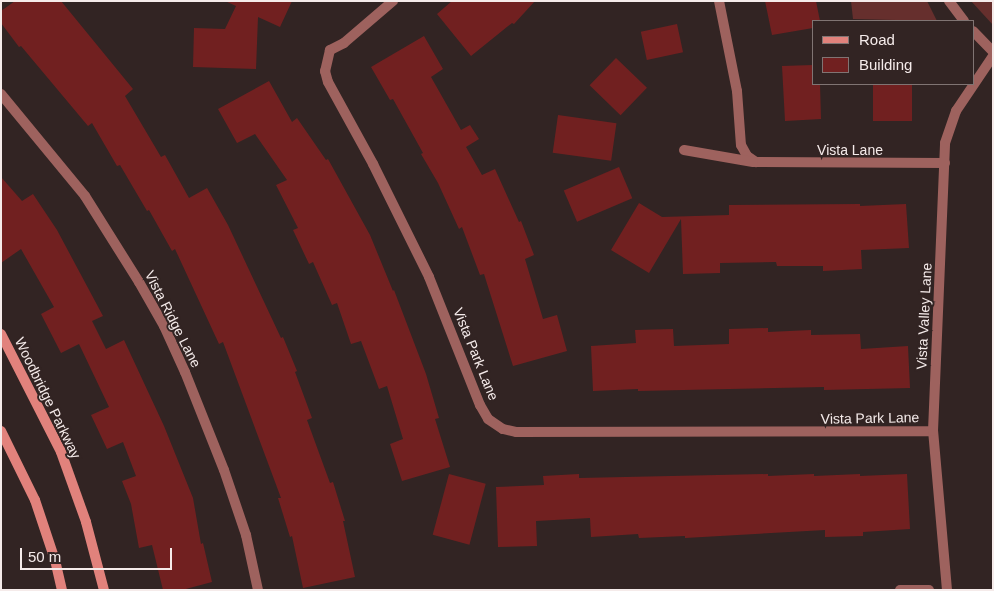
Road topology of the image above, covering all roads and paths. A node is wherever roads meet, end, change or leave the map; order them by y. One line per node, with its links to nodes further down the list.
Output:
1 (394, 1): 16 (street, Vista Park Lane)
2 (719, 1): 12 (street)
3 (949, 1): 4 (street)
4 (963, 20)
5 (974, 32): 6 (street)
6 (993, 52)
7 (993, 56): 8 (street, Vista Valley Lane)
8 (974, 84)
9 (973, 85): 13 (street, Vista Valley Lane)
10 (1, 94): 19 (street, Vista Ridge Lane)
11 (684, 150): 12 (street, Vista Lane)
12 (756, 162): 13 (street, Vista Lane)
13 (945, 163): 16 (street, Vista Valley Lane)
14 (1, 334): 18 (main road, Woodbridge Parkway)
15 (1, 431): 17 (main road)
16 (933, 431): 22 (street, Vista Valley Lane)
17 (62, 590)
18 (104, 590)
19 (258, 590)
20 (900, 590): 21 (street)
21 (929, 590)
22 (946, 590)

